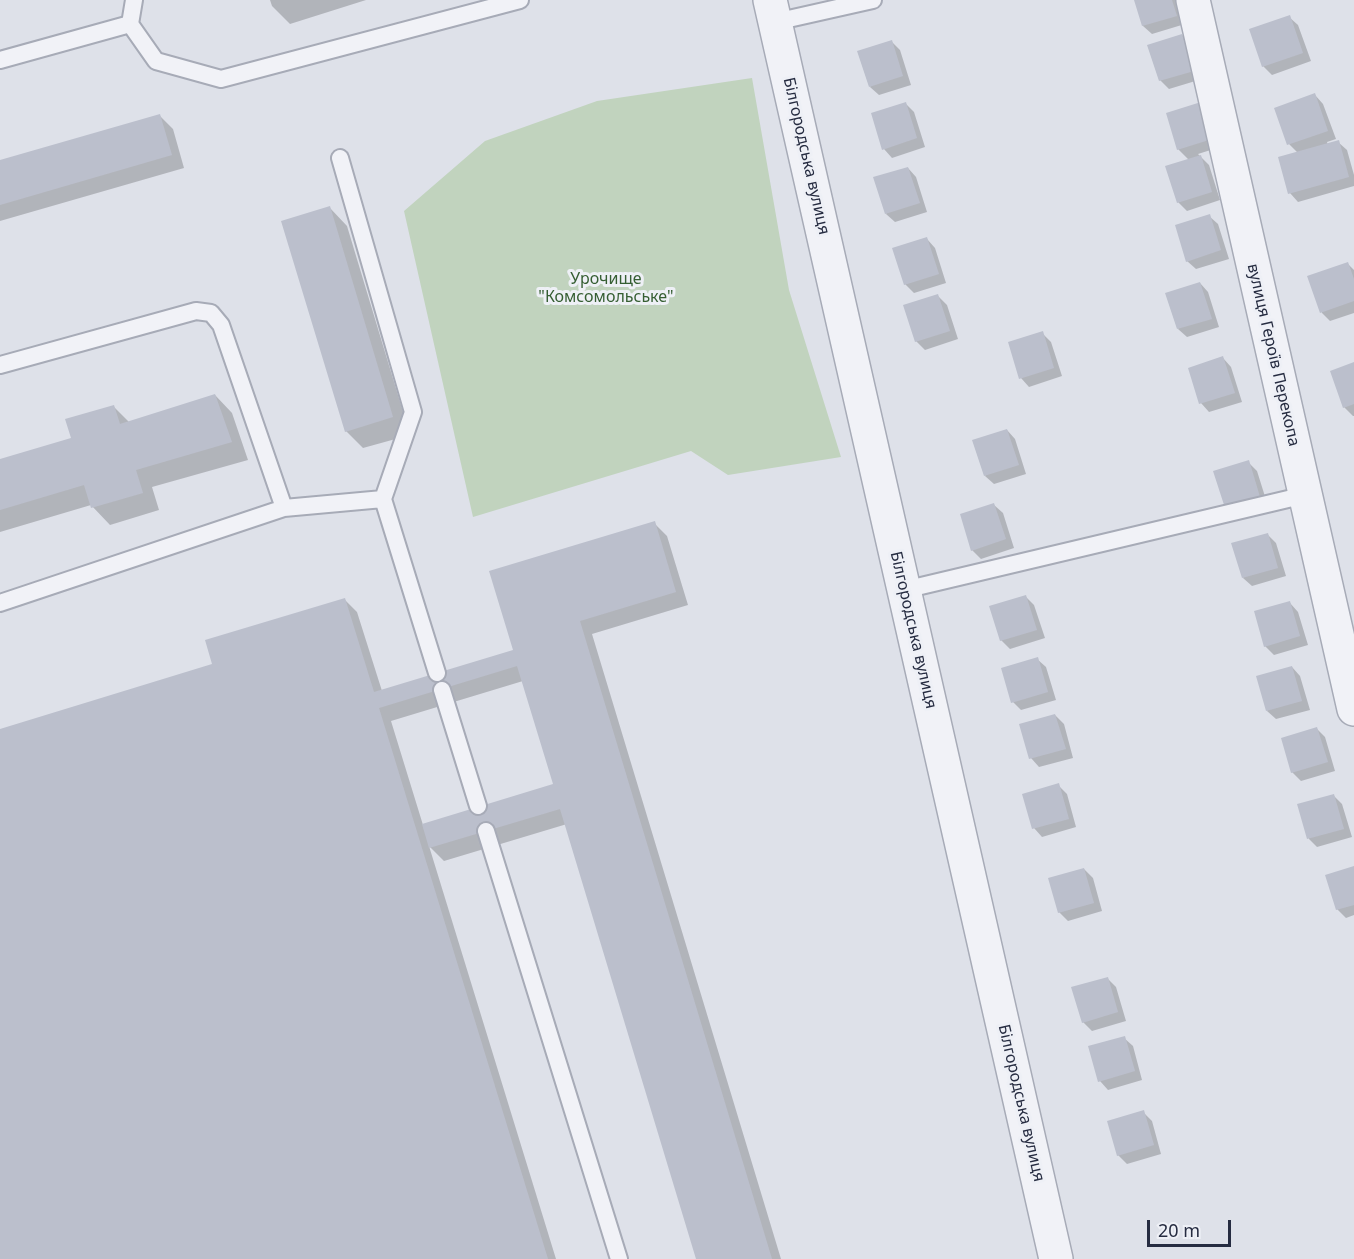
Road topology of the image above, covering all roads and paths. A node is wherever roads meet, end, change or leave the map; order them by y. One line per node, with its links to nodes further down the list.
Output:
1 (134, 0): 6 (lane)
2 (520, 0): 6 (lane)
3 (873, 0): 5 (lane)
4 (1193, 0): 10 (street, вулиця Героїв Перекопа)
5 (773, 11): 13 (street, Білгородська вулиця)
6 (130, 24): 7 (lane)
7 (0, 60)
8 (340, 158): 11 (lane)
9 (0, 365): 12 (lane)
10 (1305, 495): 13 (lane); 15 (street, вулиця Героїв Перекопа)
11 (383, 499): 12 (lane); 16 (lane)
12 (284, 508): 14 (lane)
13 (904, 590): 19 (street, Білгородська вулиця)
14 (0, 603)
15 (1354, 709)
16 (478, 806)
17 (486, 831): 18 (lane)
18 (619, 1259)
19 (1056, 1259)

